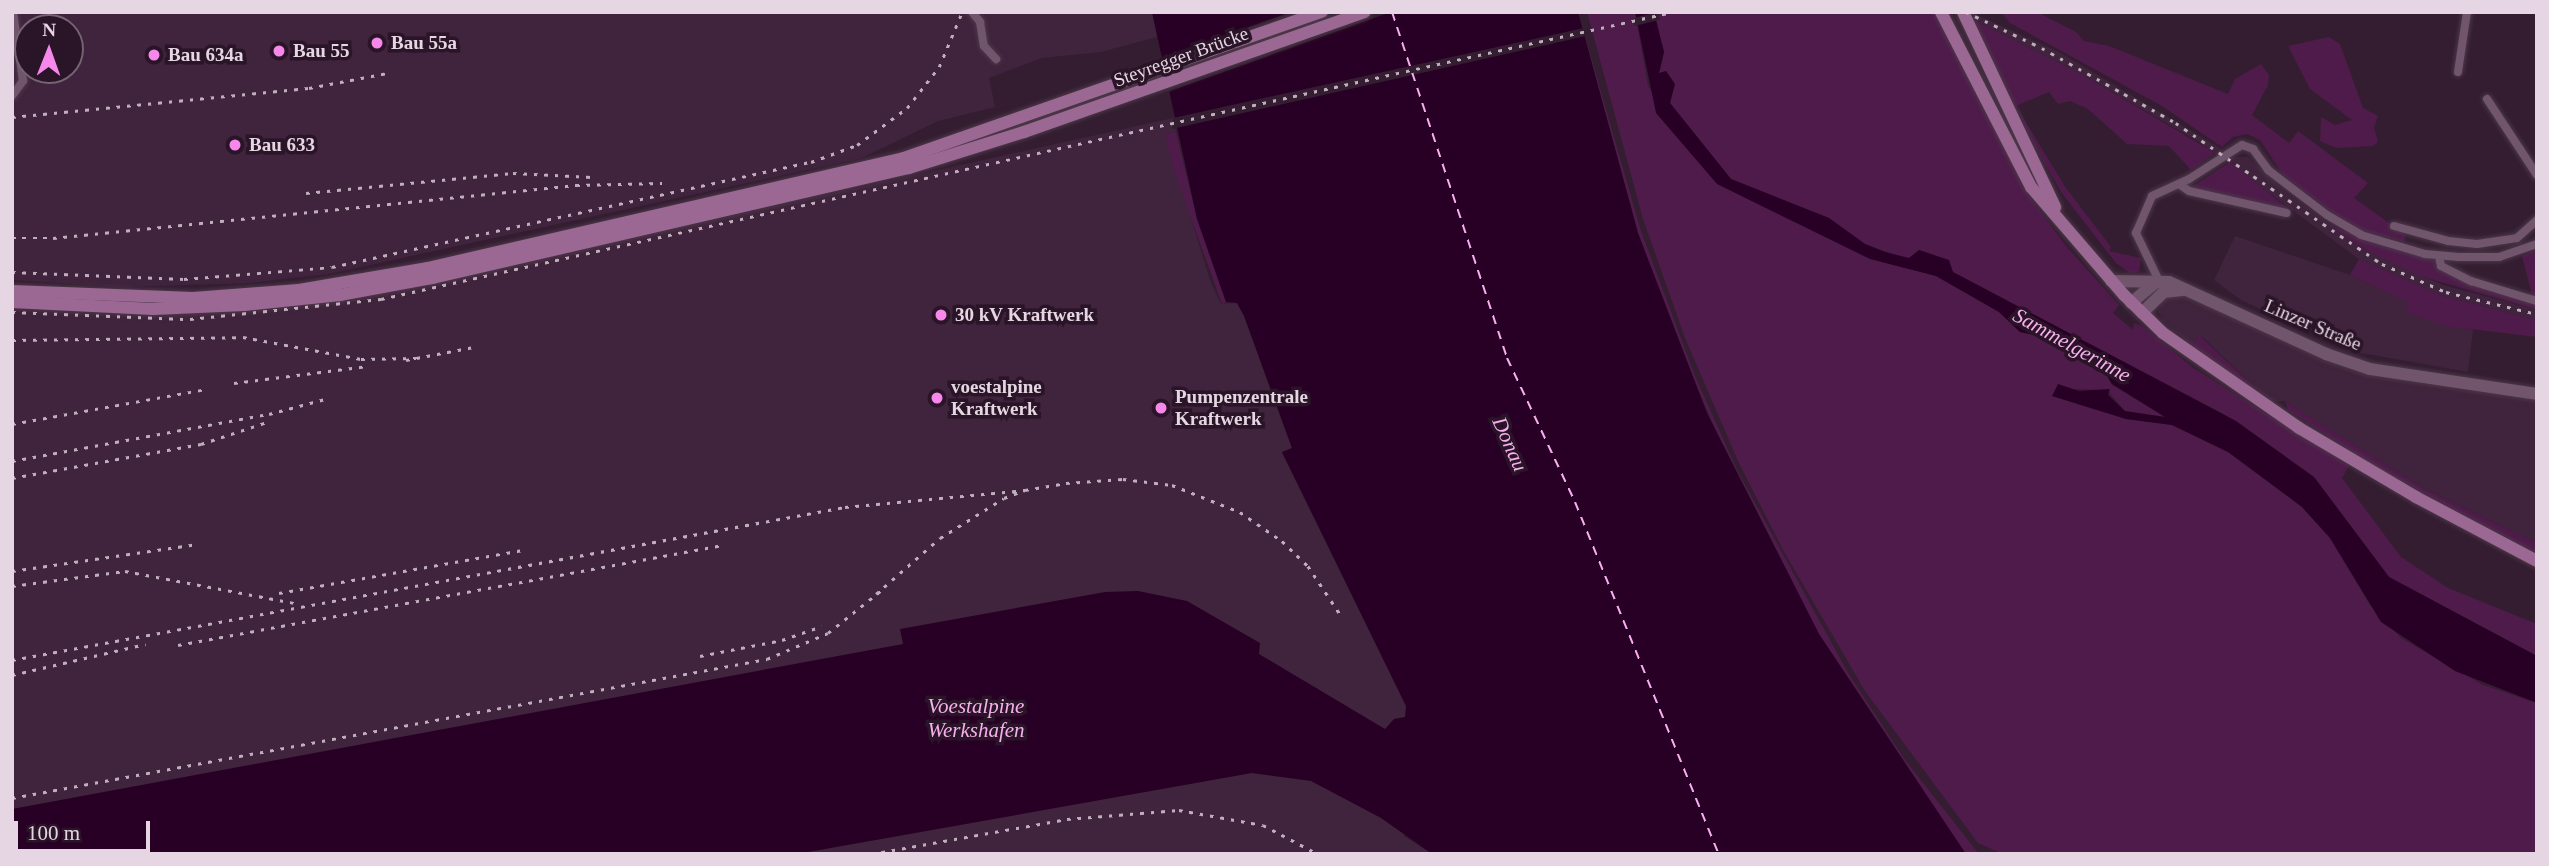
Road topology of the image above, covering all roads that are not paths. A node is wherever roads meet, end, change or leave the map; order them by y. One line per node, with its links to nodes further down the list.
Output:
1 (13, 12): 12 (street)
2 (971, 12): 10 (street)
3 (1322, 12): 24 (main road, Steyregger Brücke)
4 (1365, 12): 26 (main road, Steyregger Brücke)
5 (1941, 12): 9 (main road)
6 (1951, 12): 9 (main road)
7 (1963, 12): 17 (main road)
8 (2467, 12): 11 (street)
9 (1966, 55): 17 (main road)
10 (996, 60)
11 (2458, 72)
12 (12, 96)
13 (2487, 99): 14 (street)
14 (2537, 175)
15 (2179, 184): 16 (street); 21 (street); 23 (street)
16 (2287, 213)
17 (2058, 214): 22 (main road)
18 (2537, 220): 19 (street)
19 (2394, 226)
20 (2537, 244): 21 (street)
21 (2439, 256): 25 (street)
22 (2111, 281): 23 (street, Linzer Straße); 27 (main road)
23 (2161, 286): 27 (street); 28 (street); 29 (street, Linzer Straße)
24 (12, 291)
25 (2537, 301)
26 (12, 302)
27 (2131, 303): 28 (main road)
28 (2142, 313): 30 (main road)
29 (2537, 394)
30 (2537, 561)

